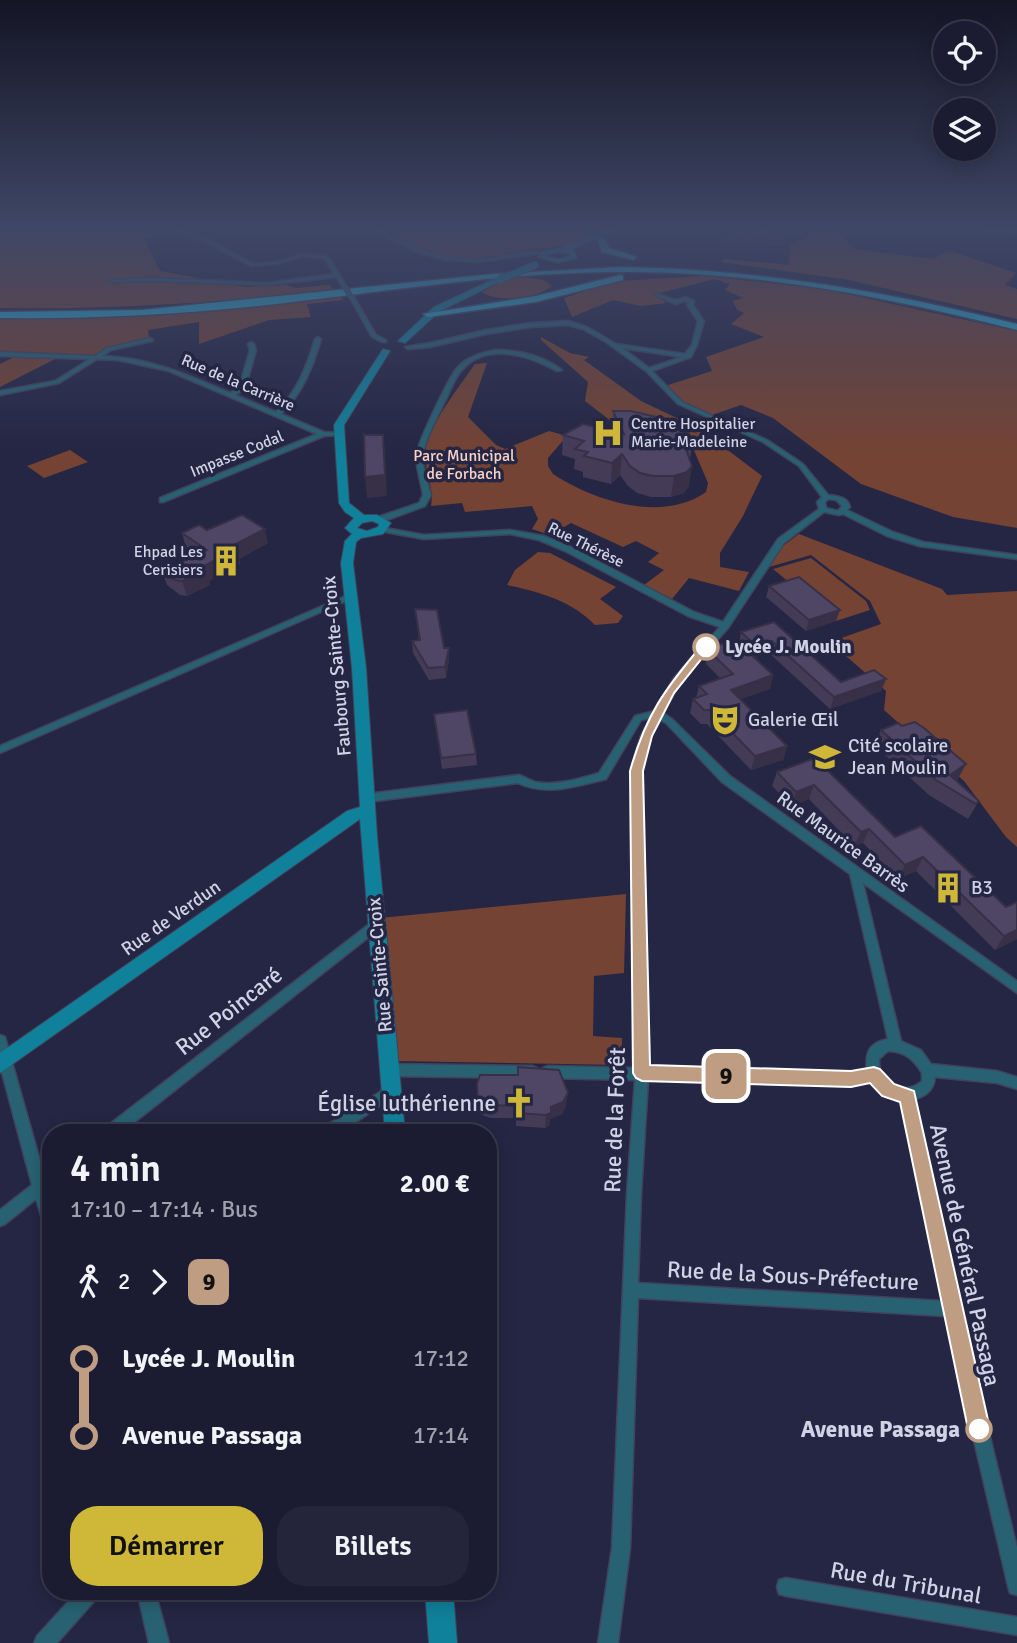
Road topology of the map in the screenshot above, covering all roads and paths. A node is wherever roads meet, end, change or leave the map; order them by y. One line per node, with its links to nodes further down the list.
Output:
1 (206, 304): 11 (highway)
2 (257, 304): 11 (highway)
3 (355, 304): 18 (street, bridge)
4 (447, 304): 12 (main road)
5 (462, 304): 10 (highway)
6 (496, 304): 10 (highway)
7 (691, 304): 21 (street)
8 (924, 304): 13 (highway)
9 (938, 304): 13 (highway)
10 (476, 306): 12 (highway)
11 (0, 313)
12 (428, 314): 17 (main road)
13 (1017, 324)
14 (318, 339): 27 (street)
15 (150, 340): 22 (street)
16 (251, 344): 26 (street)
17 (405, 344): 18 (main road); 19 (street)
18 (385, 346): 29 (main road)
19 (615, 346): 21 (street); 24 (street)
20 (0, 355): 22 (street, Rue de la Carrière)
21 (689, 356): 24 (street)
22 (93, 357): 25 (street); 26 (street, Rue de la Carrière)
23 (559, 370): 35 (street)
24 (648, 370): 30 (street)
25 (0, 393)
26 (230, 395): 27 (street, Rue de la Carrière)
27 (276, 415): 28 (street, Rue de la Carrière)
28 (323, 434): 29 (street, Rue de la Carrière); 31 (street, Impasse Codal)
29 (338, 434): 34 (main road)
30 (826, 497): 32 (street); 33 (street)
31 (163, 500)
32 (823, 510): 33 (street); 39 (street, Rue de la Forêt)
33 (844, 511): 37 (street)
34 (362, 518): 35 (main road); 36 (main road, Faubourg Sainte-Croix)
35 (382, 524): 36 (main road); 39 (street, Rue Thérèse)
36 (359, 534): 38 (main road, Faubourg Sainte-Croix)
37 (1017, 557)
38 (351, 597): 41 (street); 42 (main road, Faubourg Sainte-Croix)
39 (725, 626): 40 (street, Rue de la Forêt)
40 (657, 713): 42 (street); 43 (street, Rue Maurice Barrès); 51 (street, Rue de la Forêt)
41 (0, 750)
42 (367, 804): 44 (main road, Rue Sainte-Croix); 48 (main road, Rue de Verdun)
43 (855, 874): 45 (street, Rue Maurice Barrès); 47 (street)
44 (376, 925): 49 (main road, Rue Sainte-Croix); 56 (street, Rue Poincaré)
45 (1017, 988)
46 (0, 1041): 48 (street)
47 (896, 1045): 50 (street); 52 (street)
48 (3, 1062): 59 (street)
49 (389, 1070): 51 (street); 54 (main road, Rue Sainte-Croix)
50 (928, 1070): 53 (street); 55 (street)
51 (642, 1073): 52 (street); 62 (street, Rue de la Forêt)
52 (874, 1075): 55 (street)
53 (1017, 1083)
54 (391, 1091): 57 (street); 58 (main road, Rue Sainte-Croix)
55 (908, 1097): 63 (street, Avenue de Général Passaga)
56 (121, 1124)
57 (342, 1124)
58 (394, 1124)
59 (42, 1172)
60 (42, 1186): 61 (street)
61 (0, 1219)
62 (632, 1290): 63 (street, Rue de la Sous-Préfecture); 73 (street, Rue de la Forêt)
63 (951, 1309): 64 (street, Avenue de Général Passaga)
64 (1017, 1586)
65 (786, 1587): 69 (street, Rue du Tribunal)
66 (82, 1600): 70 (street)
67 (148, 1600): 71 (street)
68 (440, 1600): 72 (main road)
69 (1017, 1626)
70 (44, 1643)
71 (159, 1643)
72 (443, 1643)
73 (608, 1643)

